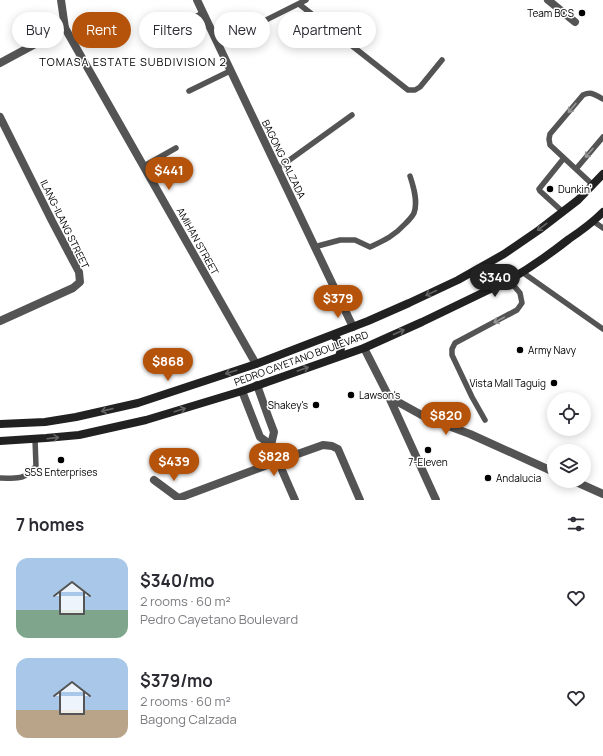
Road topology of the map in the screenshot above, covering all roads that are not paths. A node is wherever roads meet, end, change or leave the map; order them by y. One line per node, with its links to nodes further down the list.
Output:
1 (61, 0): 10 (street, AMIHAN STREET)
2 (197, 0): 6 (street, BAGONG CALZADA)
3 (306, 0): 5 (lane)
4 (548, 0): 9 (street)
5 (299, 4): 7 (lane); 13 (lane)
6 (203, 12)
7 (270, 18)
8 (206, 19): 11 (street, BAGONG CALZADA)
9 (575, 22)
10 (65, 28): 14 (street); 23 (street, AMIHAN STREET)
11 (214, 36)
12 (220, 48): 15 (street, BAGONG CALZADA)
13 (442, 60)
14 (0, 63)
15 (230, 71): 16 (lane); 24 (street, BAGONG CALZADA)
16 (189, 91)
17 (603, 99): 22 (lane, one-way to 22)
18 (352, 115): 24 (lane)
19 (0, 117): 36 (street, ILANG-ILANG STREET)
20 (603, 137): 25 (lane, one-way to 25)
21 (176, 148): 23 (lane)
22 (564, 158): 25 (lane); 29 (lane)
23 (144, 166): 42 (street, AMIHAN STREET)
24 (277, 169): 33 (street, BAGONG CALZADA)
25 (576, 169): 28 (lane)
26 (603, 174): 28 (main road, PEDRO CAYETANO BOULEVARD)
27 (410, 176): 33 (lane)
28 (593, 185): 29 (main road, PEDRO CAYETANO BOULEVARD)
29 (563, 212): 37 (main road, PEDRO CAYETANO BOULEVARD, one-way to 37)
30 (603, 212): 31 (main road, PEDRO CAYETANO BOULEVARD)
31 (593, 221): 32 (lane); 34 (main road, PEDRO CAYETANO BOULEVARD)
32 (603, 228)
33 (314, 247): 37 (street, BAGONG CALZADA)
34 (522, 272): 35 (main road, PEDRO CAYETANO BOULEVARD); 38 (lane)
35 (509, 280): 40 (main road, PEDRO CAYETANO BOULEVARD, one-way to 35); 46 (lane, one-way to 46)
36 (0, 321)
37 (353, 327): 39 (main road, PEDRO CAYETANO BOULEVARD)
38 (603, 329)
39 (333, 335): 41 (main road); 42 (main road, PEDRO CAYETANO BOULEVARD)
40 (364, 348): 41 (main road, PEDRO CAYETANO BOULEVARD); 45 (street)
41 (339, 356): 43 (main road, PEDRO CAYETANO BOULEVARD, one-way to 41)
42 (256, 364): 47 (main road, PEDRO CAYETANO BOULEVARD, one-way to 47)
43 (257, 385): 44 (main road, PEDRO CAYETANO BOULEVARD); 50 (street)
44 (242, 391): 48 (main road, PEDRO CAYETANO BOULEVARD, one-way to 44); 50 (street)
45 (389, 397): 52 (street); 60 (street)
46 (485, 420)
47 (0, 424)
48 (35, 439): 49 (main road, PEDRO CAYETANO BOULEVARD); 53 (lane)
49 (0, 441)
50 (271, 445): 51 (street)
51 (278, 461): 57 (street); 58 (street); 59 (street)
52 (547, 469)
53 (0, 478)
54 (154, 480): 57 (street)
55 (590, 488): 56 (street)
56 (603, 494)
57 (180, 499)
58 (295, 500)
59 (360, 500)
60 (436, 500)

